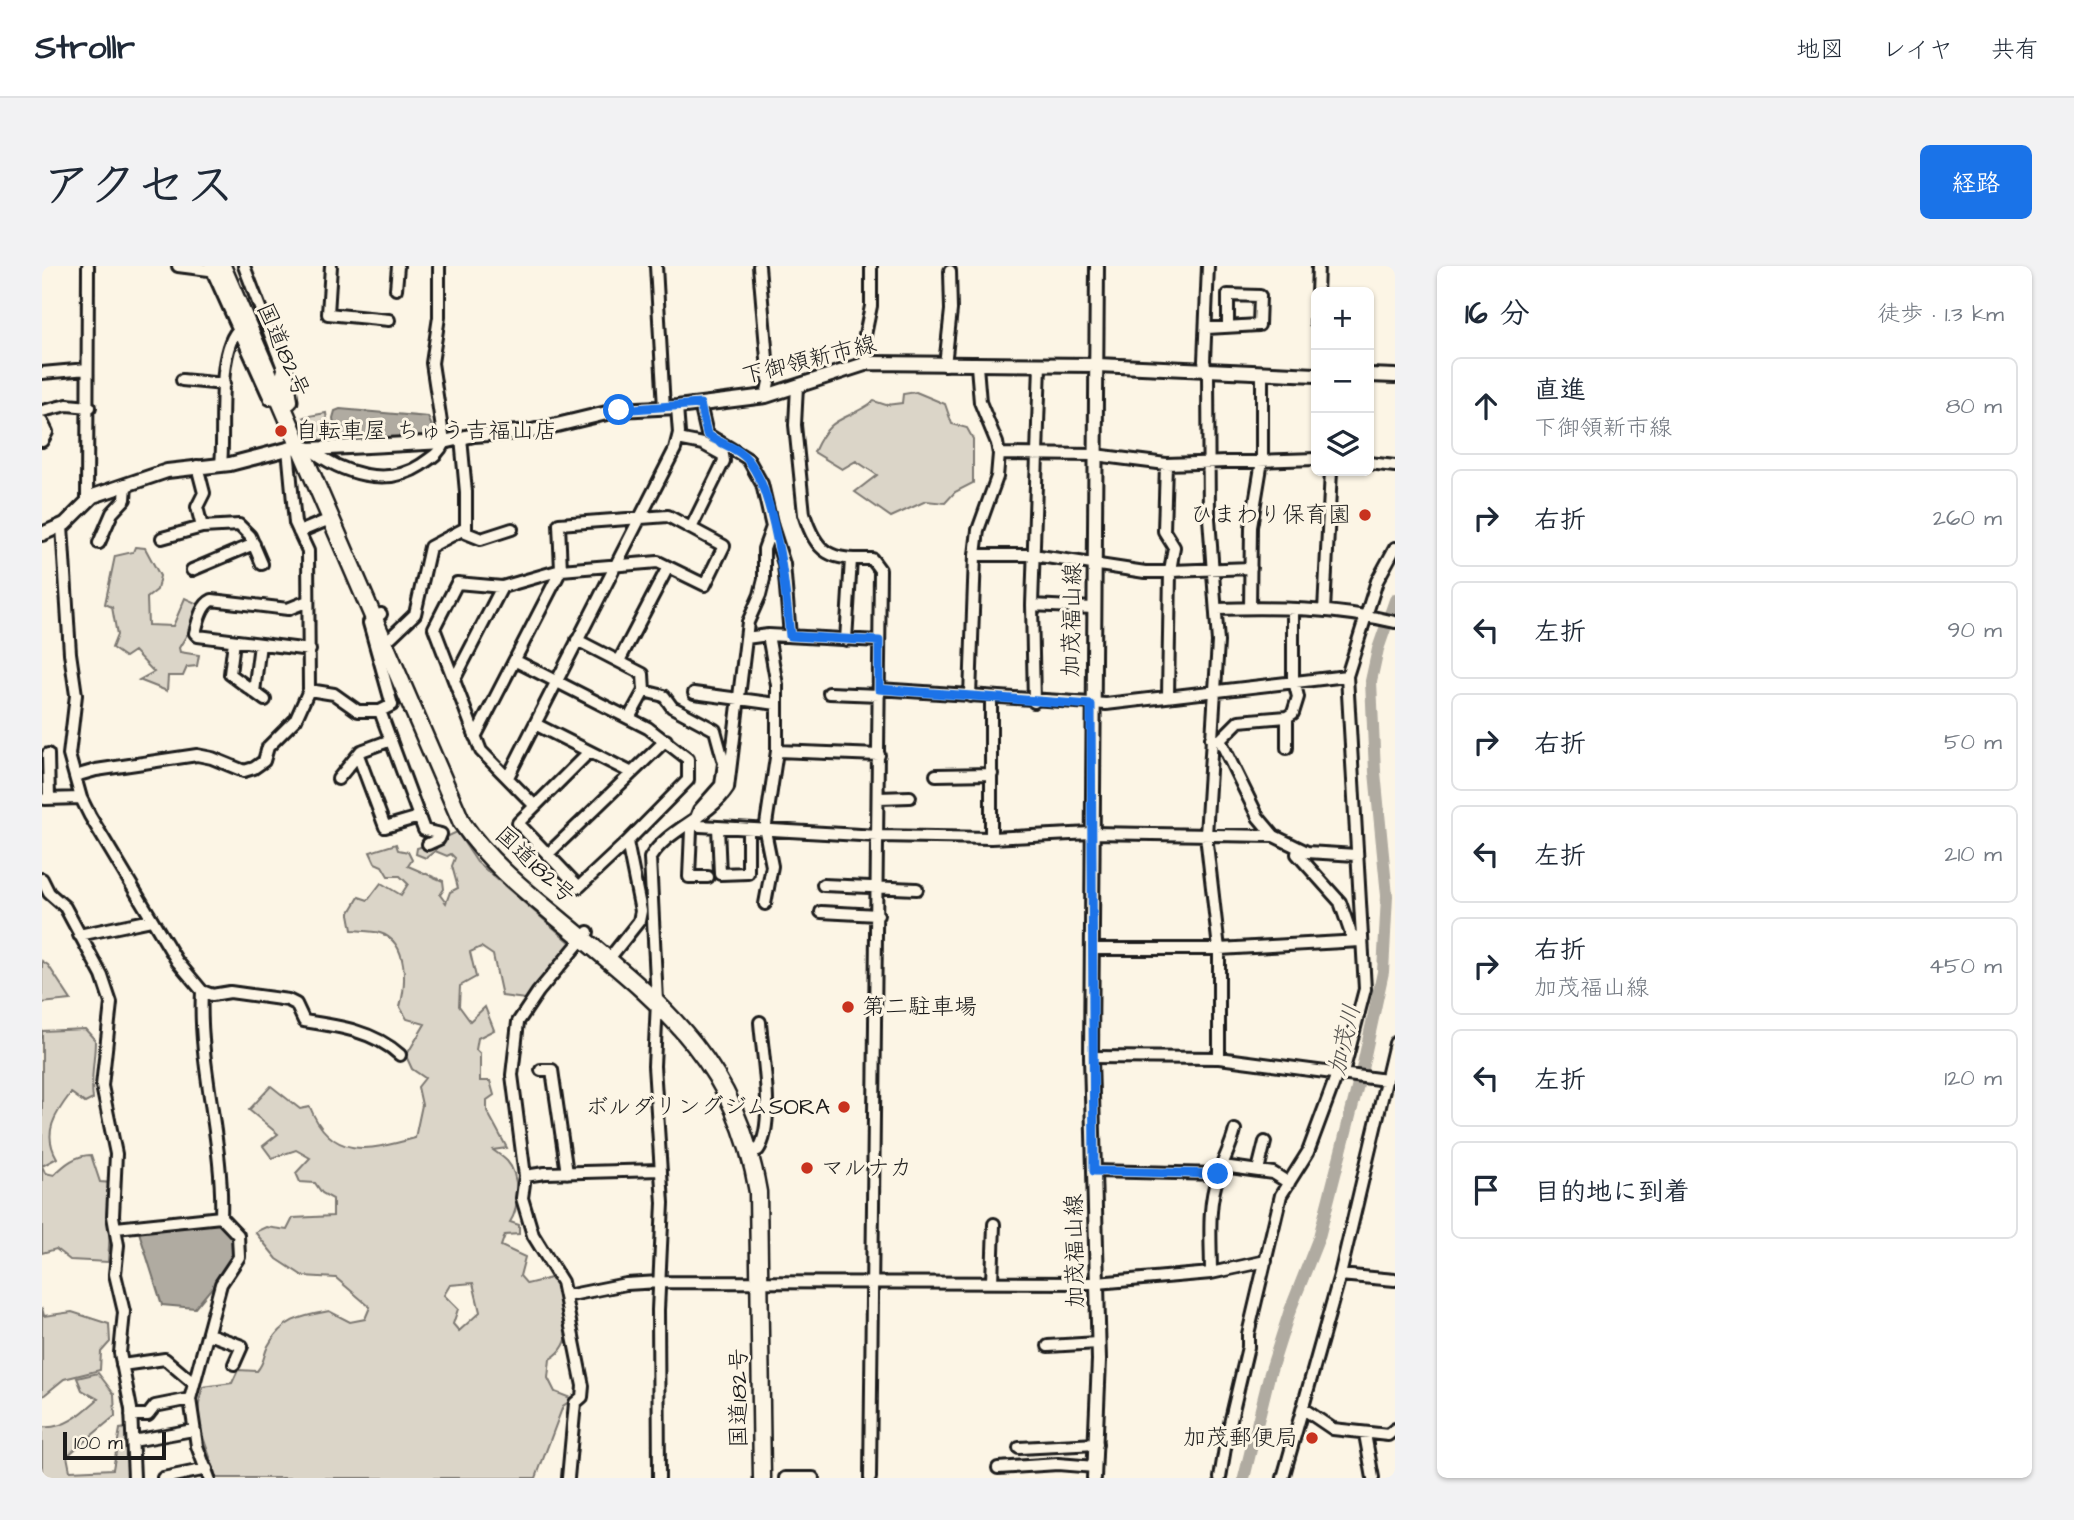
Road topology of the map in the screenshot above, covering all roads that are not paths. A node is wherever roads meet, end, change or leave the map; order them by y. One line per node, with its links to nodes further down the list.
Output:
1 (88, 266): 26 (street)
2 (178, 266): 12 (street)
3 (244, 266): 29 (street)
4 (331, 266): 17 (street)
5 (398, 266): 16 (street)
6 (439, 266): 47 (street)
7 (656, 266): 41 (street)
8 (759, 266): 37 (street)
9 (871, 266): 21 (street)
10 (1208, 266): 20 (street)
11 (1318, 266): 15 (street)
12 (219, 268): 19 (street); 38 (highway, 国道182号)
13 (950, 271): 23 (street)
14 (1097, 271): 24 (main road, 加茂福山線)
15 (1317, 287)
16 (396, 289)
17 (389, 320)
18 (1228, 327): 20 (street)
19 (240, 328): 35 (street); 38 (street)
20 (1207, 328): 27 (street)
21 (868, 363): 23 (main road, 下御領新市線); 36 (main road, 下御領新市線)
22 (1040, 364): 24 (main road, 下御領新市線); 25 (main road, 下御領新市線); 50 (street)
23 (945, 365): 25 (main road, 下御領新市線)
24 (1097, 365): 27 (main road, 下御領新市線); 51 (main road, 加茂福山線)
25 (977, 366): 49 (street)
26 (87, 369): 28 (street); 40 (street)
27 (1206, 369): 30 (main road, 下御領新市線); 54 (street)
28 (42, 373)
29 (285, 373): 38 (highway)
30 (1262, 373): 31 (main road, 下御領新市線); 53 (street)
31 (1311, 375)
32 (1374, 376): 33 (main road)
33 (1395, 376)
34 (182, 380): 35 (street)
35 (224, 384): 55 (street)
36 (797, 386): 37 (main road, 下御領新市線); 79 (street)
37 (766, 396): 39 (main road, 下御領新市線)
38 (281, 403): 48 (highway, 国道182号)
39 (700, 404): 41 (main road, 下御領新市線); 67 (street)
40 (90, 407): 42 (street); 62 (street)
41 (670, 407): 44 (main road, 下御領新市線); 45 (street)
42 (42, 411)
43 (42, 422): 46 (street)
44 (461, 438): 47 (main road, 下御領新市線); 70 (street)
45 (678, 439): 63 (street); 68 (street)
46 (42, 441)
47 (444, 442): 48 (main road, 下御領新市線); 48 (street)
48 (299, 448): 55 (main road, 下御領新市線); 64 (highway, 国道182号); 71 (street); 98 (highway, 国道182号)
49 (999, 454): 50 (street); 77 (street)
50 (1037, 454): 51 (street); 78 (street)
51 (1095, 455): 56 (street); 82 (main road, 加茂福山線)
52 (1311, 460): 53 (street)
53 (1262, 461): 54 (street); 85 (street)
54 (1211, 462): 56 (street); 84 (street)
55 (221, 464): 59 (main road, 下御領新市線)
56 (1166, 464): 88 (street)
57 (1374, 464): 58 (street)
58 (1395, 466)
59 (197, 467): 61 (main road, 下御領新市線); 66 (street)
60 (1331, 476): 96 (street)
61 (126, 486): 62 (main road, 下御領新市線); 74 (street)
62 (88, 502): 65 (main road, 下御領新市線)
63 (640, 517): 68 (street); 81 (street); 87 (street)
64 (330, 519): 71 (street); 98 (highway, 国道182号)
65 (62, 526): 72 (main road, 下御領新市線); 148 (street)
66 (202, 527): 73 (street); 75 (street)
67 (772, 527): 101 (street); 103 (street)
68 (691, 528): 83 (street)
69 (512, 529): 70 (street)
70 (464, 530): 102 (street)
71 (299, 532): 90 (street)
72 (42, 534)
73 (162, 538)
74 (99, 542)
75 (254, 544): 80 (street); 86 (street)
76 (1395, 548): 97 (street)
77 (975, 555): 78 (street); 123 (street)
78 (1033, 555): 82 (street); 91 (street)
79 (851, 559): 106 (street); 107 (street)
80 (262, 564)
81 (616, 565): 83 (street); 87 (street); 105 (street)
82 (1094, 565): 88 (street); 92 (main road, 加茂福山線)
83 (668, 568): 111 (street)
84 (1212, 568): 85 (street); 88 (street); 94 (street)
85 (1251, 568): 93 (street)
86 (192, 570)
87 (561, 570): 89 (street); 110 (street)
88 (1170, 570): 125 (street)
89 (502, 587): 113 (street); 113 (street)
90 (308, 601): 104 (street); 109 (street)
91 (1032, 605): 92 (street); 128 (street)
92 (1093, 608): 130 (main road, 加茂福山線)
93 (1250, 608): 94 (street); 95 (street)
94 (1217, 609): 120 (street)
95 (1293, 611): 96 (street); 115 (street)
96 (1324, 611): 97 (street)
97 (1366, 615): 99 (street); 112 (street)
98 (377, 616): 102 (highway, 国道182号); 131 (street); 181 (highway, 国道182号)
99 (1395, 622)
100 (768, 635): 101 (street); 103 (street); 129 (street)
101 (790, 636): 106 (street)
102 (391, 637): 181 (highway, 国道182号)
103 (746, 638): 124 (street)
104 (234, 640): 108 (street); 118 (street)
105 (577, 640): 111 (street); 114 (street)
106 (846, 640): 107 (street)
107 (879, 641): 119 (street)
108 (260, 644): 109 (street); 118 (street)
109 (310, 650): 116 (street)
110 (516, 661): 114 (street); 135 (street)
111 (619, 662): 117 (street)
112 (1347, 676): 115 (street); 170 (street)
113 (454, 680): 135 (street)
114 (556, 681): 132 (street); 134 (street)
115 (1295, 682): 120 (street); 133 (street)
116 (309, 690): 131 (street); 148 (street)
117 (643, 691): 132 (street); 157 (street)
118 (254, 692): 127 (street)
119 (879, 692): 122 (street); 123 (street); 144 (street)
120 (1216, 692): 125 (street); 136 (street)
121 (694, 693): 124 (street)
122 (829, 693)
123 (970, 696): 126 (street)
124 (738, 697): 129 (street); 157 (street)
125 (1168, 697): 130 (street)
126 (992, 698): 128 (street); 146 (street)
127 (265, 700)
128 (1034, 702): 130 (street)
129 (777, 705): 140 (street)
130 (1091, 705): 161 (main road, 加茂福山線)
131 (380, 711): 137 (street)
132 (629, 718): 138 (street)
133 (1287, 718): 136 (street); 139 (street)
134 (535, 724): 141 (street); 149 (street)
135 (475, 737): 149 (street)
136 (1216, 739): 162 (street); 164 (street)
137 (391, 740): 143 (street); 156 (street)
138 (666, 740): 145 (street); 166 (street)
139 (1287, 748)
140 (777, 751): 144 (street); 160 (street)
141 (589, 752): 145 (street); 155 (street)
142 (48, 754): 154 (street)
143 (358, 755): 150 (street); 156 (street)
144 (879, 755): 153 (street)
145 (632, 773): 169 (street)
146 (992, 774): 147 (street); 165 (street)
147 (936, 775)
148 (75, 776): 152 (street)
149 (508, 776): 155 (street)
150 (338, 779)
151 (910, 797): 153 (street)
152 (80, 798): 154 (street); 179 (street)
153 (879, 798): 163 (street)
154 (45, 799)
155 (535, 806): 169 (street)
156 (419, 817): 167 (street)
157 (695, 822): 158 (street); 171 (street); 187 (street)
158 (718, 827): 159 (street); 159 (street)
159 (748, 830): 160 (street)
160 (765, 831): 163 (street); 176 (street)
161 (1091, 833): 162 (street); 165 (street); 184 (main road, 加茂福山線)
162 (1206, 835): 164 (street); 183 (street)
163 (878, 836): 165 (street); 174 (street)
164 (1274, 836): 168 (street)
165 (991, 838)
166 (627, 842): 169 (street); 185 (street)
167 (428, 844)
168 (1298, 849): 170 (street); 182 (street)
169 (548, 855)
170 (1356, 855): 182 (street)
171 (708, 877)
172 (42, 879): 180 (street)
173 (823, 885): 174 (street)
174 (878, 887): 175 (street); 178 (street)
175 (917, 889)
176 (765, 904)
177 (821, 912): 178 (street)
178 (878, 915): 216 (street)
179 (151, 920): 180 (street); 186 (street)
180 (79, 935): 209 (street)
181 (585, 935): 185 (highway, 国道182号); 205 (street)
182 (1360, 941): 183 (street); 195 (street)
183 (1219, 948): 184 (street); 192 (street)
184 (1091, 949): 191 (main road, 加茂福山線)
185 (610, 956): 187 (highway, 国道182号)
186 (202, 992): 190 (street); 207 (street)
187 (656, 995): 199 (highway, 国道182号); 200 (street); 213 (highway, 国道182号)
188 (760, 1022): 199 (street)
189 (1395, 1042): 193 (street)
190 (400, 1055)
191 (1091, 1057): 192 (street); 203 (main road, 加茂福山線)
192 (1219, 1058): 195 (street)
193 (1392, 1069): 196 (street)
194 (541, 1070): 204 (street)
195 (1340, 1074): 196 (street); 206 (street)
196 (1385, 1080): 212 (street)
197 (1235, 1130): 201 (street)
198 (1265, 1142): 202 (street)
199 (758, 1150): 213 (highway, 国道182号)
200 (661, 1170): 204 (street); 215 (street)
201 (1221, 1170): 202 (street); 203 (street); 211 (street)
202 (1258, 1170): 206 (street)
203 (1094, 1171): 218 (main road, 加茂福山線)
204 (567, 1173): 205 (street)
205 (525, 1176): 219 (street)
206 (1289, 1183): 210 (street)
207 (221, 1217): 209 (street); 220 (street)
208 (994, 1224): 217 (street)
209 (116, 1228): 224 (street)
210 (1266, 1261): 211 (street); 247 (street)
211 (1211, 1273): 218 (street)
212 (1340, 1275): 214 (street); 227 (street)
213 (764, 1280): 215 (street); 216 (street); 242 (highway, 国道182号); 243 (highway, 国道182号)
214 (1395, 1280)
215 (659, 1282): 219 (street); 241 (street)
216 (874, 1282): 217 (street); 246 (street)
217 (992, 1282): 218 (street)
218 (1097, 1283): 221 (main road, 加茂福山線)
219 (566, 1296): 240 (street)
220 (209, 1334): 223 (street); 225 (street)
221 (1098, 1343): 222 (street); 233 (main road, 加茂福山線)
222 (1048, 1346)
223 (234, 1364)
224 (122, 1365): 225 (street); 228 (street)
225 (192, 1382): 226 (street)
226 (190, 1399): 228 (street); 230 (street)
227 (1304, 1410): 231 (street); 248 (street)
228 (131, 1415): 232 (street)
229 (1395, 1429): 231 (street)
230 (193, 1430): 232 (street); 237 (street)
231 (1365, 1434): 249 (street)
232 (133, 1441): 238 (street)
233 (1097, 1444): 234 (street); 236 (main road, 加茂福山線)
234 (1019, 1448)
235 (998, 1468): 236 (street)
236 (1094, 1472)
237 (208, 1474): 239 (street)
238 (134, 1478)
239 (163, 1478)
240 (568, 1478)
241 (659, 1478)
242 (762, 1478)
243 (771, 1478)
244 (785, 1478): 245 (street)
245 (813, 1478)
246 (870, 1478)
247 (1220, 1478)
248 (1283, 1478)
249 (1373, 1478)

